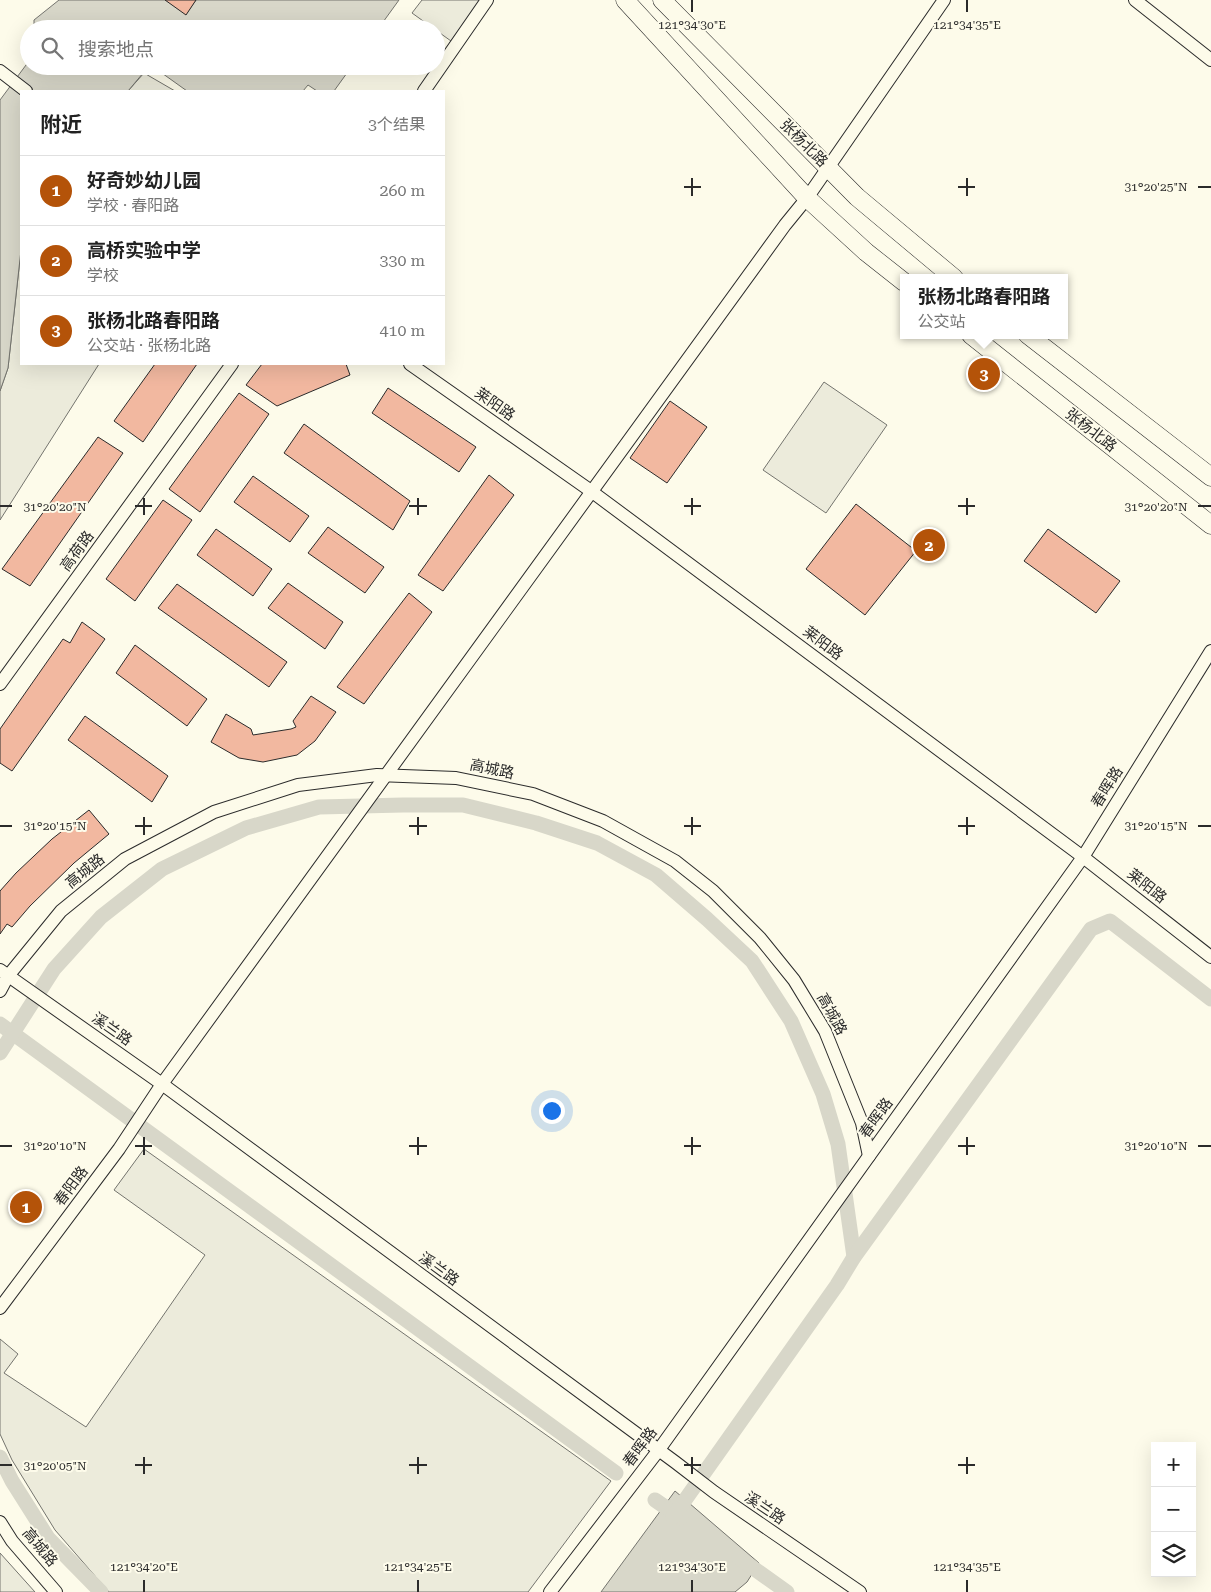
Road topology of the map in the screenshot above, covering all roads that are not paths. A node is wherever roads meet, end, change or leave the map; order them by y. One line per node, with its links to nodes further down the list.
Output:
1 (487, 0): 7 (street)
2 (625, 0): 13 (main road)
3 (662, 0): 12 (main road, 张杨北路)
4 (944, 0): 12 (street, 春阳路)
5 (1135, 0): 6 (street)
6 (1211, 60)
7 (445, 61)
8 (0, 71): 10 (street)
9 (435, 75): 11 (street)
10 (25, 90)
11 (425, 90)
12 (828, 167): 13 (street, 春阳路); 14 (main road, 张杨北路)
13 (807, 198): 15 (main road); 21 (street, 春阳路)
14 (949, 274)
15 (900, 279)
16 (976, 339): 22 (main road, 张杨北路)
17 (1033, 339): 20 (main road)
18 (231, 365): 24 (street, 高荷路)
19 (411, 365): 21 (street, 莱阳路)
20 (1211, 477)
21 (591, 491): 25 (street, 春阳路); 26 (street, 莱阳路)
22 (1211, 526)
23 (1211, 652): 26 (street, 春晖路)
24 (0, 684)
25 (384, 776): 28 (street, 高城路); 30 (street, 春阳路); 31 (street, 高城路)
26 (1083, 857): 27 (street, 莱阳路); 31 (street, 春晖路)
27 (1211, 957)
28 (4, 973): 29 (street, 高城路); 30 (street, 溪兰路)
29 (0, 991)
30 (162, 1084): 32 (street, 春阳路); 33 (street, 溪兰路)
31 (869, 1156): 33 (street, 春晖路)
32 (0, 1308)
33 (658, 1451): 36 (street, 春晖路); 37 (street, 溪兰路)
34 (0, 1522): 35 (street, 高城路)
35 (56, 1592)
36 (550, 1592)
37 (860, 1592)

